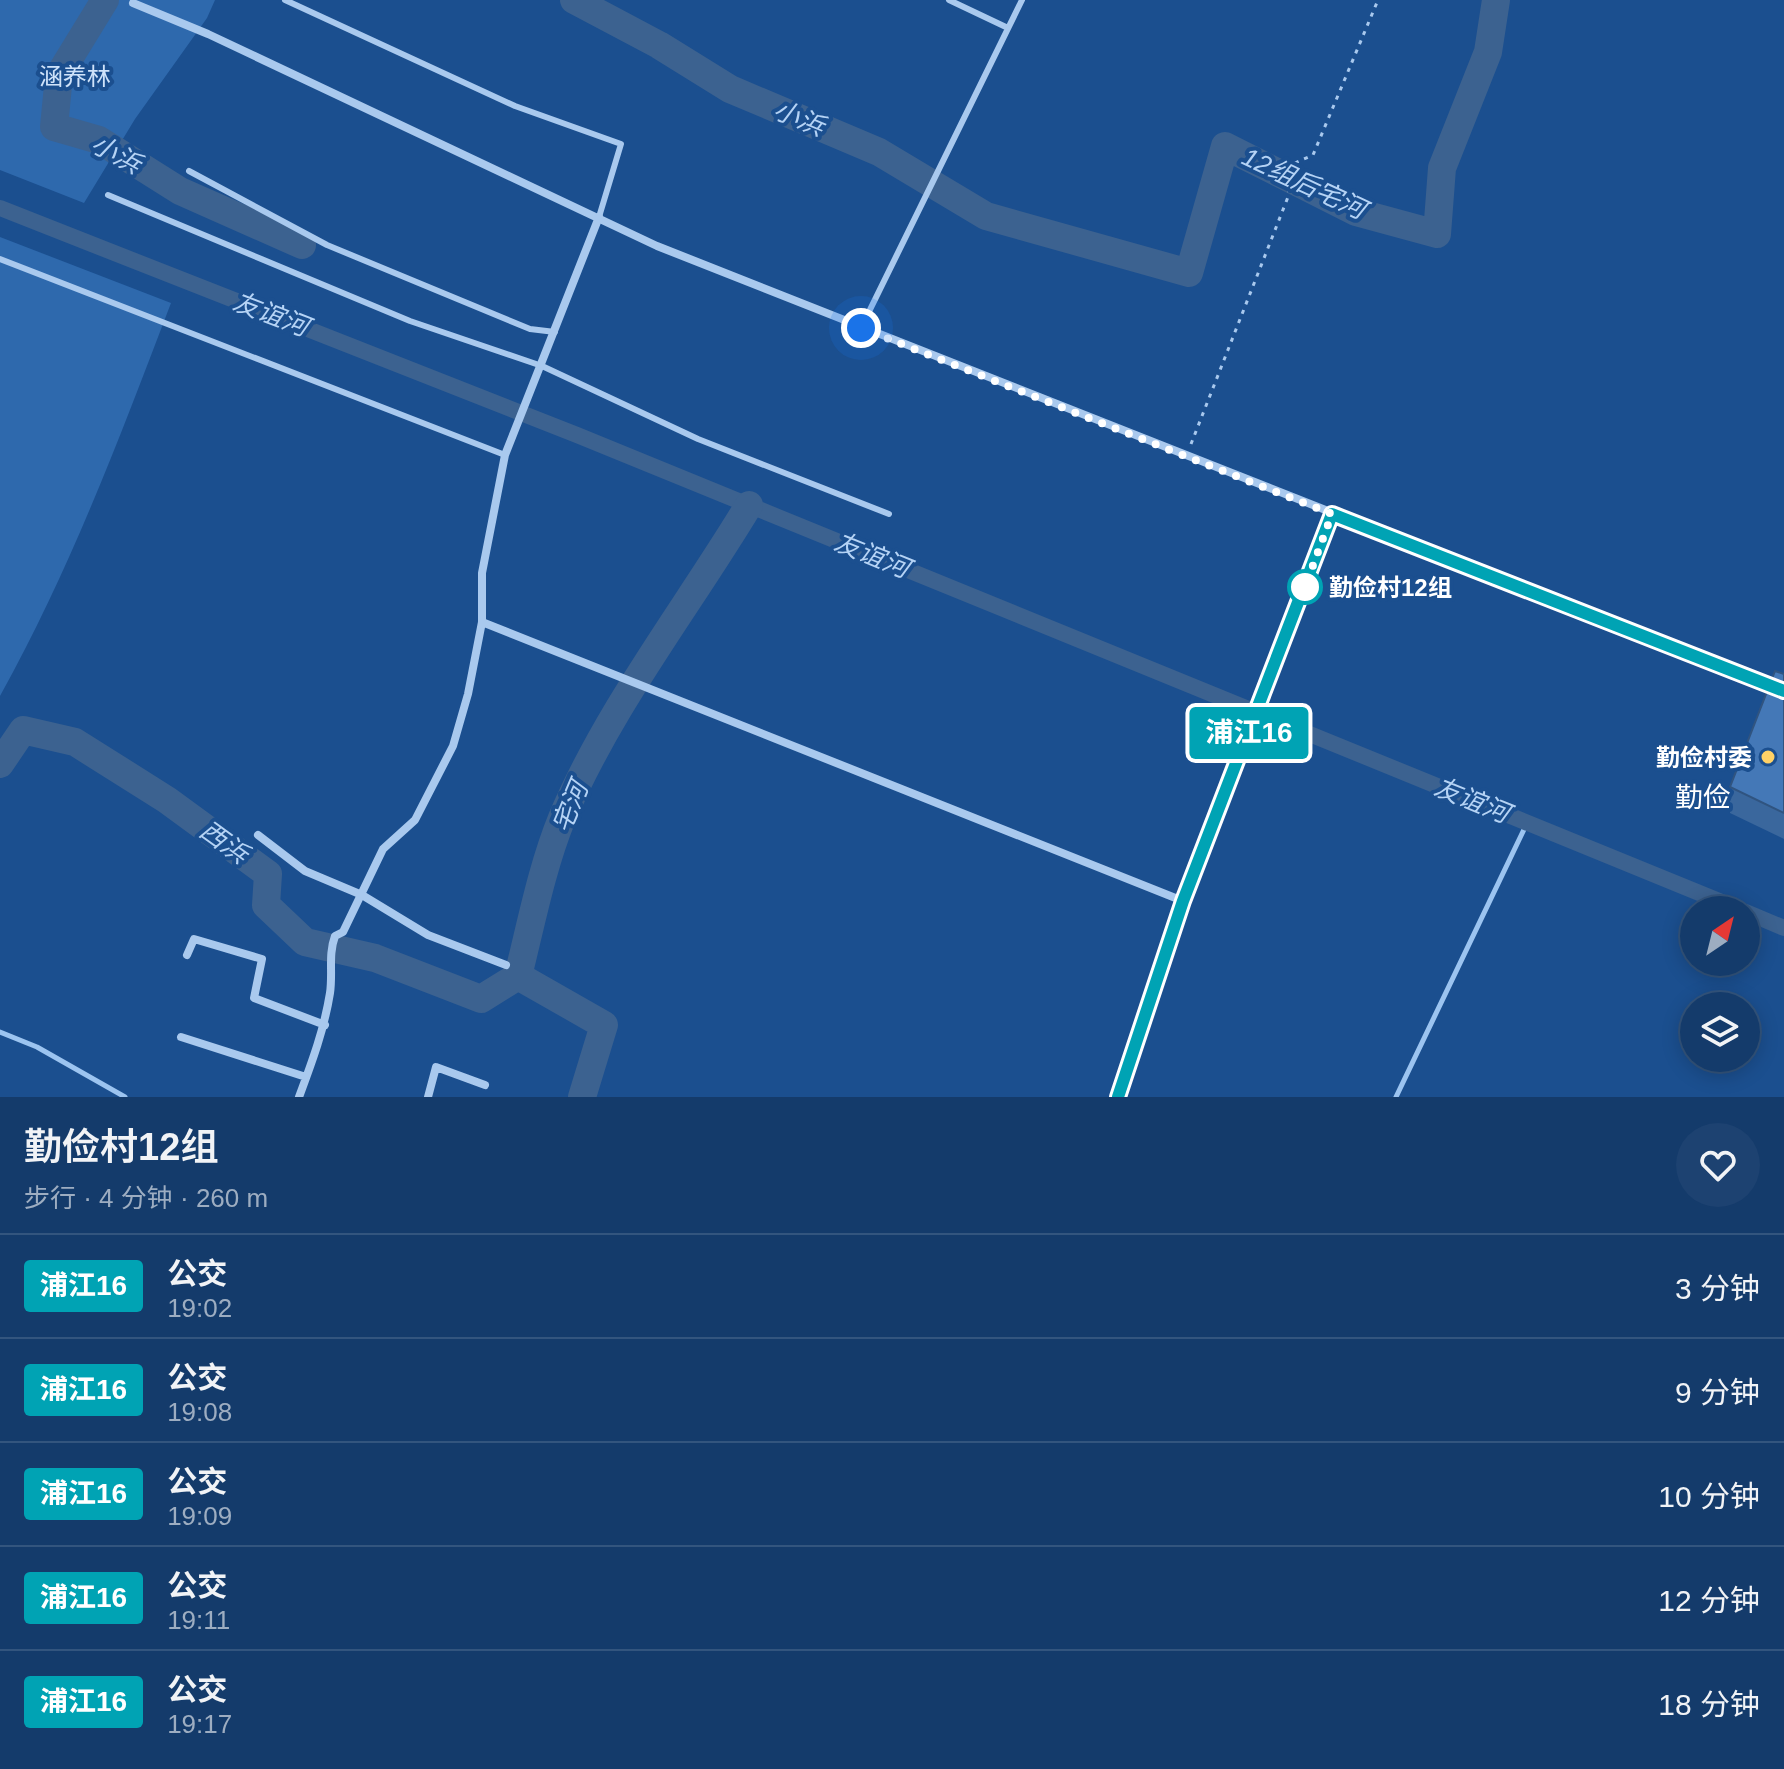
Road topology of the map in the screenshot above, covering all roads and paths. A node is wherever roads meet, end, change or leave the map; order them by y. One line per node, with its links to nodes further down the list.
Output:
1 (285, 0): 9 (lane)
2 (949, 0): 6 (lane)
3 (1022, 0): 6 (lane)
4 (1378, 0): 15 (path)
5 (130, 1): 9 (street)
6 (1008, 28): 11 (lane)
7 (189, 171): 12 (lane)
8 (108, 195): 13 (lane)
9 (599, 217): 11 (street); 12 (street)
10 (0, 259): 14 (lane)
11 (861, 328): 15 (street)
12 (555, 332): 13 (street)
13 (542, 366): 14 (street); 16 (lane)
14 (505, 455): 18 (street)
15 (1186, 457): 17 (street)
16 (889, 514)
17 (1332, 514): 19 (street); 22 (street)
18 (482, 622): 21 (street); 22 (street)
19 (1784, 691)
20 (258, 835): 21 (street)
21 (362, 895): 24 (street); 25 (street)
22 (1183, 901): 31 (street)
23 (187, 955): 25 (street)
24 (506, 965)
25 (325, 1025): 27 (street)
26 (181, 1037): 27 (street)
27 (306, 1077): 29 (street)
28 (485, 1085): 30 (street)
29 (299, 1097)
30 (428, 1097)
31 (1118, 1097)

